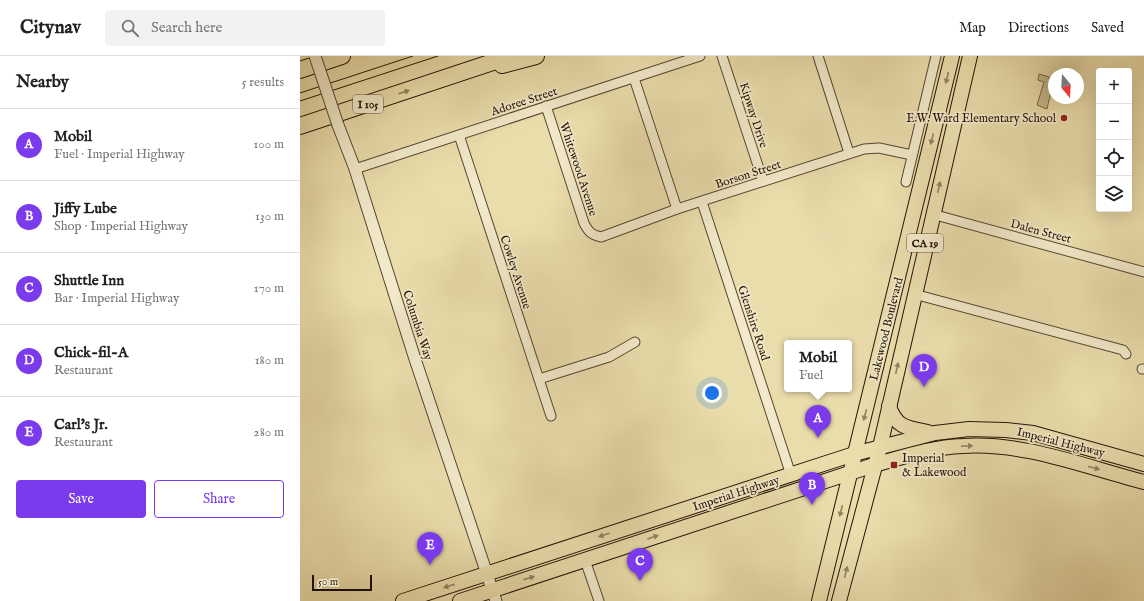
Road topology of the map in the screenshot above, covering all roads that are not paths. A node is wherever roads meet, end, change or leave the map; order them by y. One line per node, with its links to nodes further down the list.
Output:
1 (315, 56): 19 (street, Columbia Way, bridge)
2 (342, 56): 11 (highway)
3 (511, 56): 13 (highway, I 105)
4 (536, 56): 13 (highway)
5 (700, 56): 12 (street, Adoree Street)
6 (722, 56): 20 (street, Kipway Drive)
7 (818, 56): 17 (street)
8 (936, 56): 18 (street)
9 (952, 56): 35 (main road, Lakewood Boulevard / CA 19, one-way to 35)
10 (970, 56): 24 (main road, Lakewood Boulevard / CA 19, one-way to 10)
11 (300, 70)
12 (634, 78): 14 (street, Adoree Street); 23 (street)
13 (437, 81): 15 (highway, I 105, one-way to 13)
14 (546, 106): 16 (street, Adoree Street); 25 (street, Whitewood Avenue)
15 (300, 126)
16 (459, 135): 19 (street, Adoree Street); 30 (street, Cowley Avenue)
17 (850, 153): 18 (street, Borson Street); 20 (street, Borson Street)
18 (912, 155): 21 (street)
19 (355, 169): 42 (street, Columbia Way)
20 (763, 181): 22 (street, Borson Street)
21 (906, 182)
22 (702, 202): 23 (street, Borson Street); 39 (street, Glenshire Road)
23 (676, 209): 25 (street, Borson Street)
24 (932, 214): 26 (street, Dalen Street); 27 (main road, Lakewood Boulevard / CA 19)
25 (594, 236)
26 (1144, 272)
27 (914, 294): 29 (street); 31 (main road, Lakewood Boulevard / CA 19, one-way to 27)
28 (635, 342): 30 (street)
29 (1126, 354)
30 (539, 379): 32 (street, Cowley Avenue)
31 (889, 406): 33 (main road); 34 (main road, Lakewood Boulevard / CA 19)
32 (551, 416)
33 (935, 433): 34 (main road, Imperial Highway); 36 (main road, Imperial Highway)
34 (880, 447): 35 (main road, Imperial Highway); 37 (main road, Lakewood Boulevard / CA 19)
35 (854, 454): 38 (main road, Lakewood Boulevard / CA 19); 39 (main road, Imperial Highway)
36 (1144, 464)
37 (874, 465): 38 (main road, Imperial Highway); 40 (main road, Imperial Highway, one-way to 40); 48 (main road, Lakewood Boulevard / CA 19, one-way to 37)
38 (851, 473): 41 (main road, Imperial Highway, one-way to 38); 47 (main road, Lakewood Boulevard / CA 19, one-way to 47)
39 (792, 475): 42 (main road, Imperial Highway, one-way to 42)
40 (1144, 482)
41 (585, 560): 43 (main road, Imperial Highway, one-way to 41); 46 (street)
42 (486, 574): 43 (street, Columbia Way); 44 (main road, Imperial Highway, one-way to 44)
43 (494, 596): 45 (main road, Imperial Highway)
44 (403, 601)
45 (460, 601)
46 (599, 601)
47 (820, 601)
48 (839, 601)

